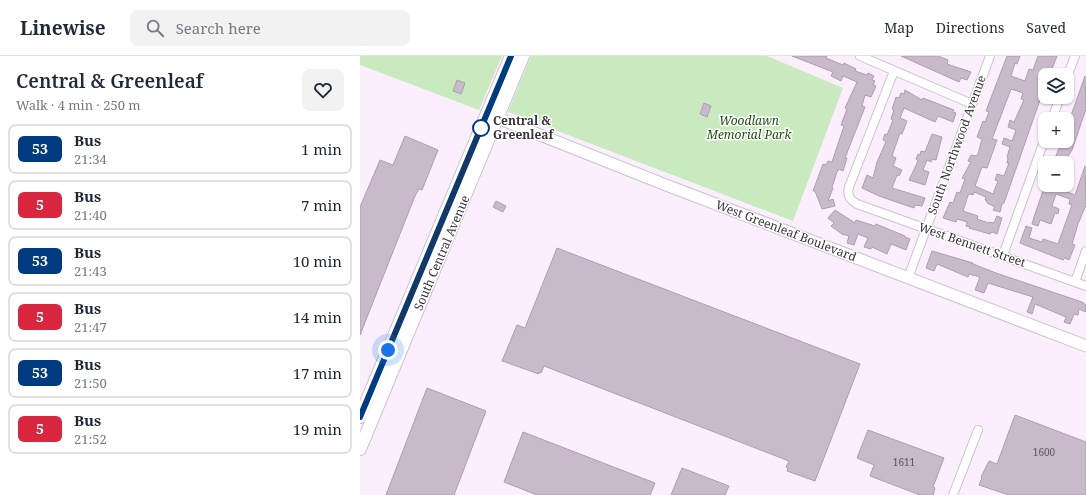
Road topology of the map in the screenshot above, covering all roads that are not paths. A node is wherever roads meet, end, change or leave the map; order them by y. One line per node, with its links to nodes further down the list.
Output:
1 (511, 56): 9 (main road)
2 (523, 56): 9 (main road, South Central Avenue)
3 (860, 56): 7 (street)
4 (990, 56): 8 (street, South Northwood Avenue)
5 (1075, 56): 6 (street)
6 (1070, 68)
7 (894, 71): 8 (street); 11 (street, West Bennett Street)
8 (972, 104): 11 (street, South Northwood Avenue)
9 (492, 116): 14 (street, West Greenleaf Boulevard); 17 (main road, South Central Avenue); 18 (main road, South Central Avenue)
10 (1041, 148): 13 (street)
11 (927, 229): 13 (street, West Bennett Street); 14 (street, South Northwood Avenue)
12 (1086, 250): 15 (street)
13 (1003, 255): 15 (street, West Bennett Street)
14 (908, 278): 19 (street, West Greenleaf Boulevard)
15 (1075, 282): 16 (street, West Bennett Street)
16 (1086, 286)
17 (407, 336): 18 (main road); 21 (main road, South Central Avenue)
18 (394, 337): 20 (main road, South Central Avenue)
19 (1086, 346)
20 (369, 396): 21 (main road); 22 (main road, South Central Avenue)
21 (380, 401): 24 (main road, South Central Avenue)
22 (360, 417)
23 (978, 430): 25 (street)
24 (360, 449)
25 (953, 495)

